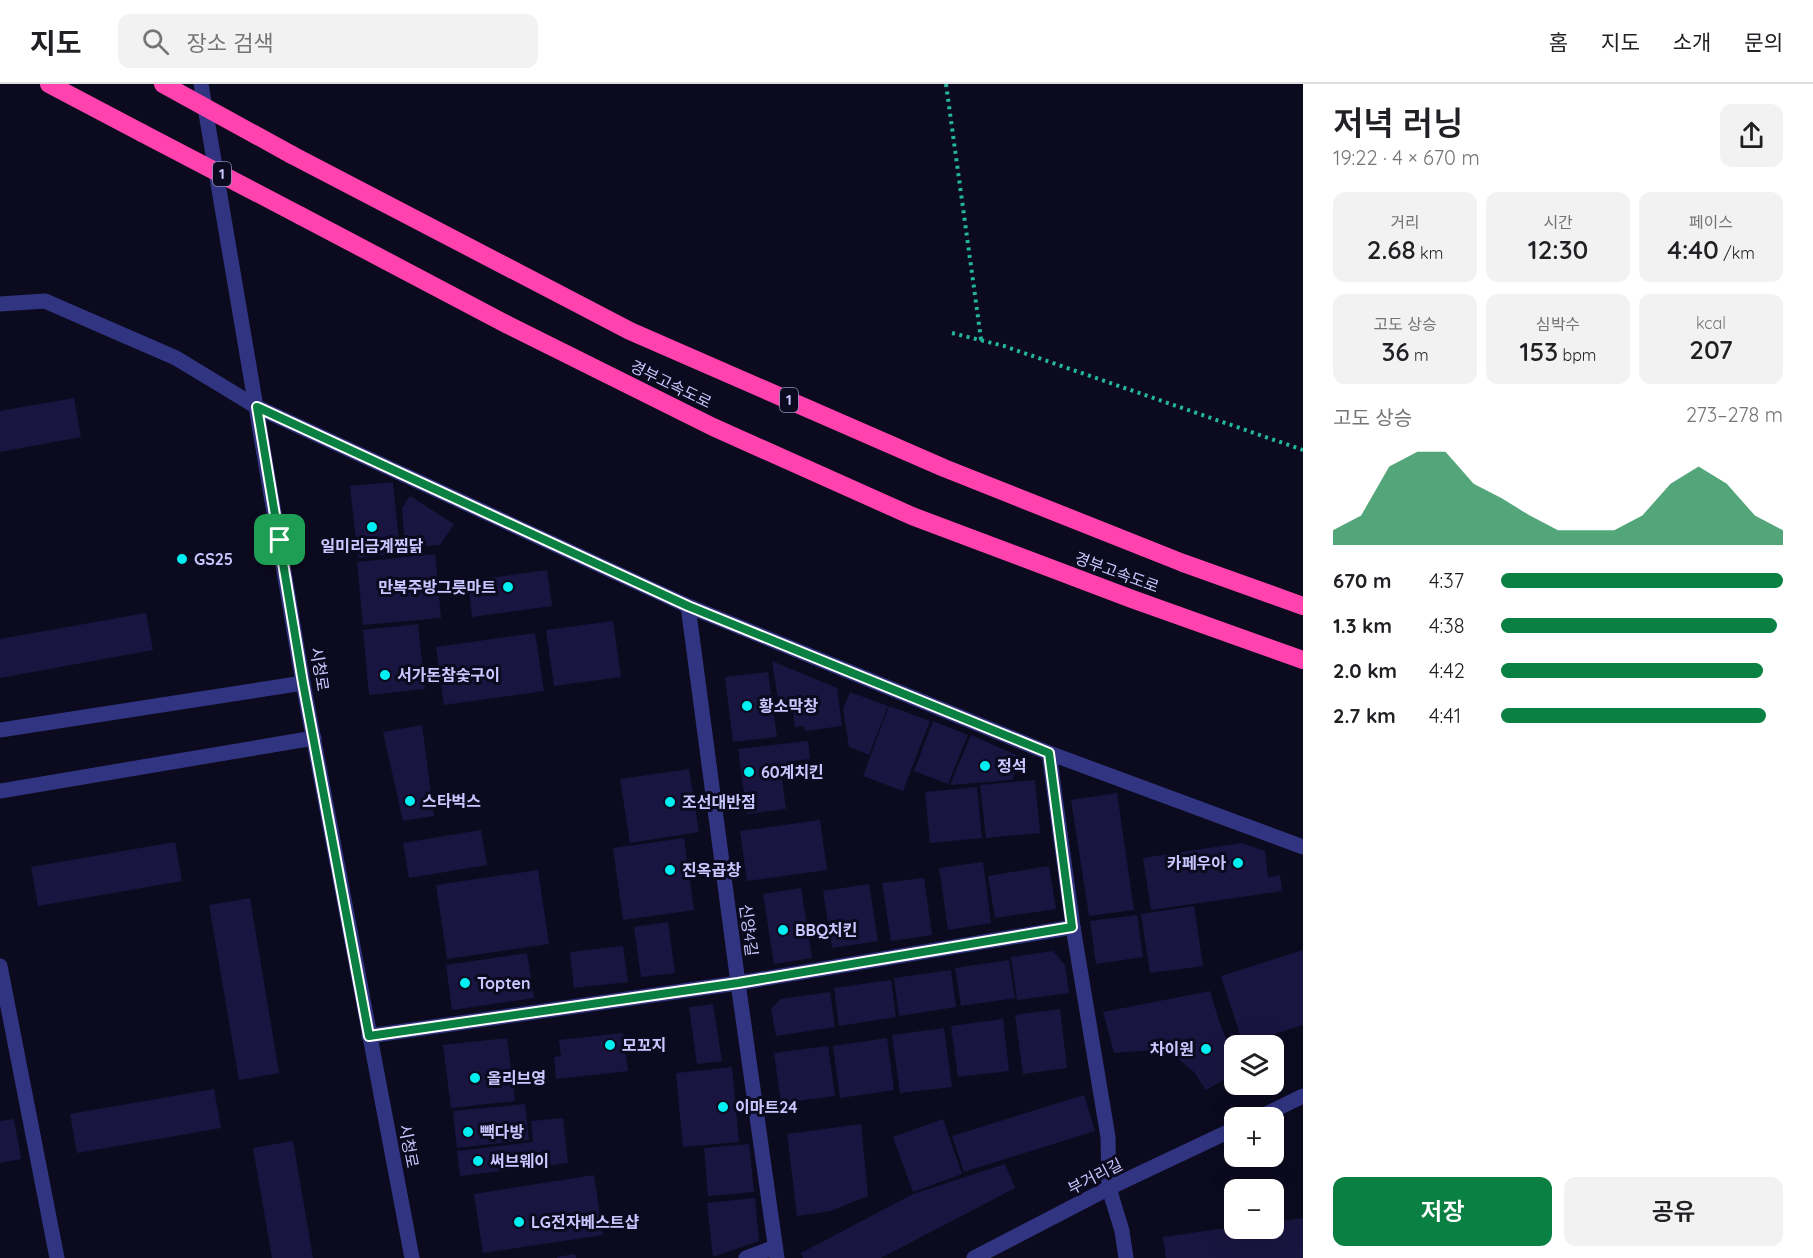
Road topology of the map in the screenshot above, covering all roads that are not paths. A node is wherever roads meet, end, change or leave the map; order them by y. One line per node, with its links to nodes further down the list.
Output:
1 (49, 84): 8 (highway, 경부고속도로 / 1, bridge)
2 (163, 84): 7 (highway, 경부고속도로 / 1, bridge)
3 (201, 84): 5 (street, 시청로)
4 (0, 304): 5 (street)
5 (257, 407): 6 (street); 9 (street, 시청로)
6 (688, 606): 12 (street); 17 (street, 신양4길)
7 (1303, 606)
8 (1303, 660)
9 (303, 683): 10 (street); 11 (street, 시청로)
10 (0, 730)
11 (314, 738): 13 (street); 18 (street, 시청로)
12 (1049, 753): 14 (street); 15 (street)
13 (0, 791)
14 (1303, 847)
15 (1072, 927): 17 (street); 22 (street)
16 (0, 966): 24 (street)
17 (738, 983): 18 (street); 23 (street, 신양4길)
18 (369, 1036): 25 (street, 시청로)
19 (1303, 1096): 20 (street)
20 (1280, 1107)
21 (1224, 1134): 22 (street, 부거리길)
22 (1109, 1188): 27 (street, 부거리길); 28 (street)
23 (776, 1253): 26 (street)
24 (57, 1258)
25 (412, 1258)
26 (746, 1258)
27 (974, 1258)
28 (1126, 1258)

